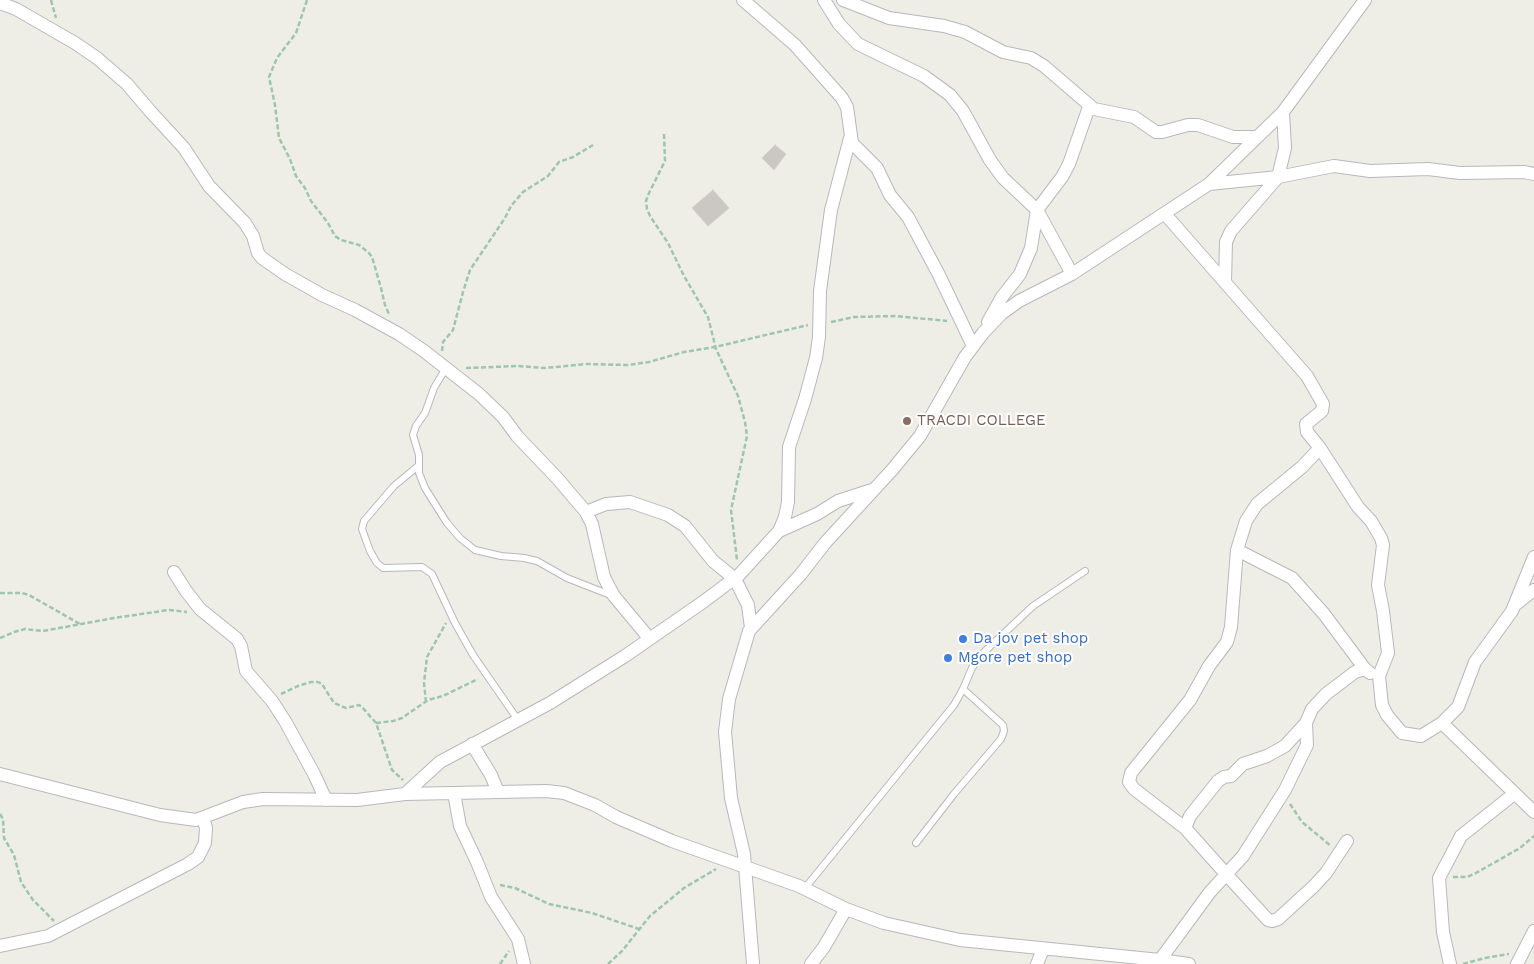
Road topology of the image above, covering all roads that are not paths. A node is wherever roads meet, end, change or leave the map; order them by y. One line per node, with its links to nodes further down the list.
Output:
1 (743, 0): 9 (street)
2 (824, 0): 13 (street)
3 (843, 0): 6 (street)
4 (1365, 0): 7 (street)
5 (0, 3): 19 (street)
6 (1089, 107): 8 (street); 13 (street)
7 (1283, 112): 8 (street); 11 (street)
8 (1255, 137): 12 (street)
9 (850, 138): 18 (street); 24 (street)
10 (1534, 174): 11 (street)
11 (1278, 177): 12 (street); 16 (street)
12 (1209, 184): 14 (street)
13 (1037, 210): 15 (street); 17 (street)
14 (1165, 214): 15 (street); 16 (street)
15 (1072, 274): 17 (street)
16 (1225, 282): 20 (street)
17 (983, 333): 18 (street)
18 (973, 346): 22 (street)
19 (445, 368): 21 (lane); 23 (street)
20 (1320, 448): 25 (street); 36 (street)
21 (418, 466): 31 (lane); 38 (lane)
22 (872, 490): 24 (street); 33 (street)
23 (586, 512): 29 (street); 31 (street)
24 (779, 532): 29 (street)
25 (1237, 550): 35 (street); 50 (street)
26 (1534, 557): 32 (street)
27 (1085, 570): 37 (lane)
28 (174, 572): 47 (street)
29 (737, 577): 33 (street); 34 (street)
30 (1534, 590): 32 (street)
31 (614, 596): 34 (street)
32 (1514, 606): 40 (street)
33 (751, 628): 53 (street)
34 (650, 638): 38 (street)
35 (1365, 669): 36 (street); 39 (street)
36 (1379, 676): 40 (street)
37 (963, 689): 52 (lane); 55 (lane)
38 (518, 720): 41 (street)
39 (1306, 723): 50 (street); 54 (street)
40 (1442, 723): 46 (street)
41 (472, 744): 43 (street); 44 (street)
42 (0, 774): 49 (street)
43 (409, 790): 45 (street); 47 (street)
44 (498, 792): 45 (street); 53 (street)
45 (454, 793): 62 (street)
46 (1514, 794): 48 (street); 67 (street)
47 (326, 800): 49 (street)
48 (1534, 812)
49 (203, 818): 58 (street)
50 (1185, 828): 54 (street)
51 (1347, 841): 54 (street)
52 (916, 843)
53 (744, 866): 55 (street); 63 (street)
54 (1226, 874): 61 (street)
55 (805, 888): 56 (street)
56 (846, 909): 59 (street); 64 (street)
57 (1534, 931): 60 (street)
58 (0, 946)
59 (1044, 950): 61 (street); 65 (street)
60 (1520, 958)
61 (1160, 960): 66 (street)
62 (524, 964)
63 (753, 964)
64 (811, 964)
65 (1037, 964)
66 (1189, 964)
67 (1450, 964)

